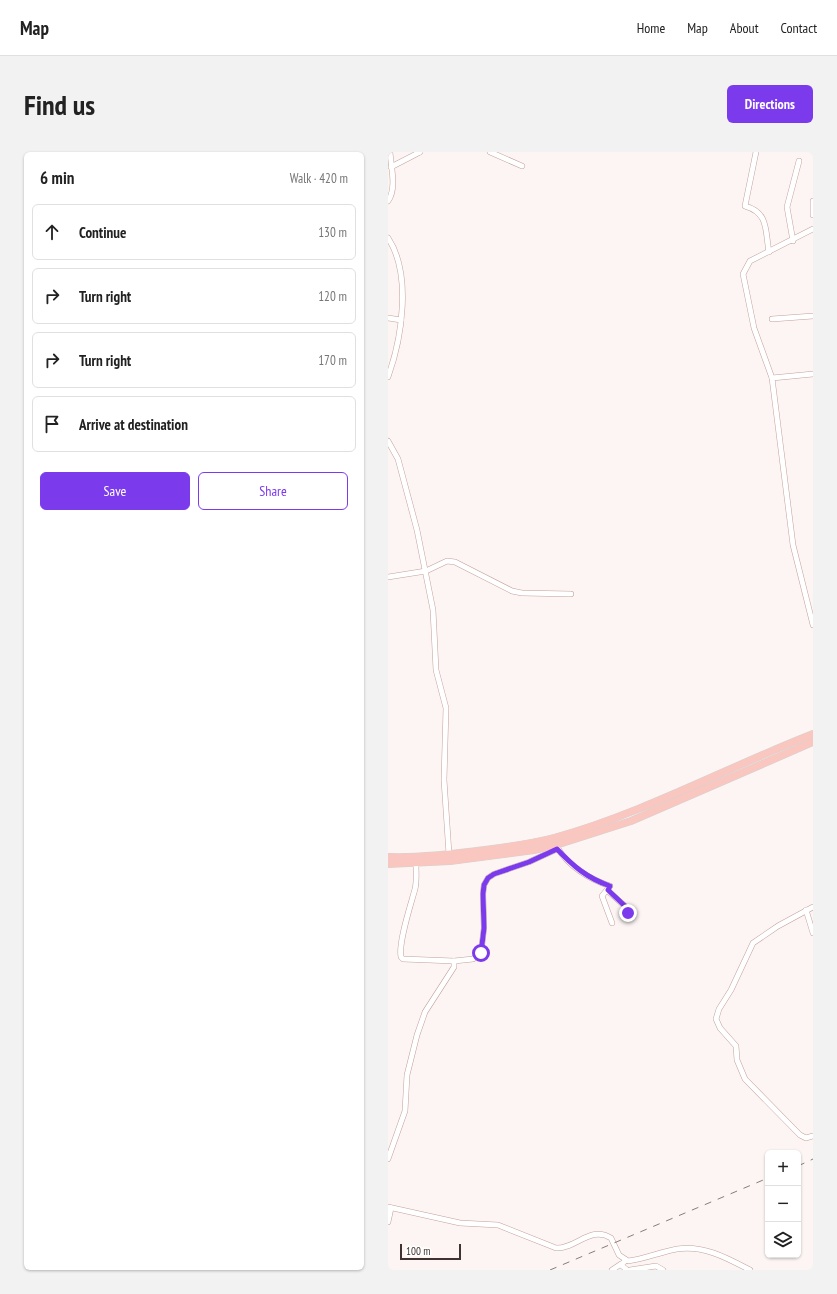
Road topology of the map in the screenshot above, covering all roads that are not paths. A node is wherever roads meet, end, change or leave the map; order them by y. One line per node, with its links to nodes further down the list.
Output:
1 (390, 152): 7 (street)
2 (420, 152): 7 (street)
3 (490, 152): 6 (street)
4 (756, 152): 14 (street)
5 (799, 161): 13 (street)
6 (522, 166)
7 (391, 167): 8 (street)
8 (388, 201)
9 (813, 201): 10 (street)
10 (813, 215)
11 (813, 230): 13 (street)
12 (388, 238): 18 (street)
13 (793, 241): 14 (street)
14 (769, 252): 21 (street)
15 (813, 316): 17 (street)
16 (388, 318): 18 (street)
17 (772, 318)
18 (401, 320): 20 (street)
19 (813, 374): 21 (street)
20 (388, 377)
21 (772, 378): 26 (street)
22 (388, 441): 23 (street)
23 (426, 571): 24 (street); 25 (street); 30 (street)
24 (388, 577)
25 (571, 594)
26 (813, 625)
27 (813, 734): 30 (main road)
28 (813, 742): 29 (main road)
29 (557, 847): 33 (main road); 34 (street); 40 (street)
30 (449, 854): 31 (main road)
31 (388, 856)
32 (388, 864): 33 (main road)
33 (416, 864): 40 (street)
34 (610, 886): 37 (street); 38 (street)
35 (813, 906): 36 (street)
36 (806, 910): 39 (street); 41 (street)
37 (628, 913)
38 (612, 923)
39 (813, 933)
40 (454, 961): 42 (street)
41 (813, 1136)
42 (388, 1159)
43 (390, 1208): 44 (street); 45 (street)
44 (388, 1222)
45 (626, 1260): 46 (street); 50 (street)
46 (621, 1264): 47 (street); 48 (street)
47 (612, 1270)
48 (629, 1270): 49 (street)
49 (663, 1270)
50 (750, 1270)

